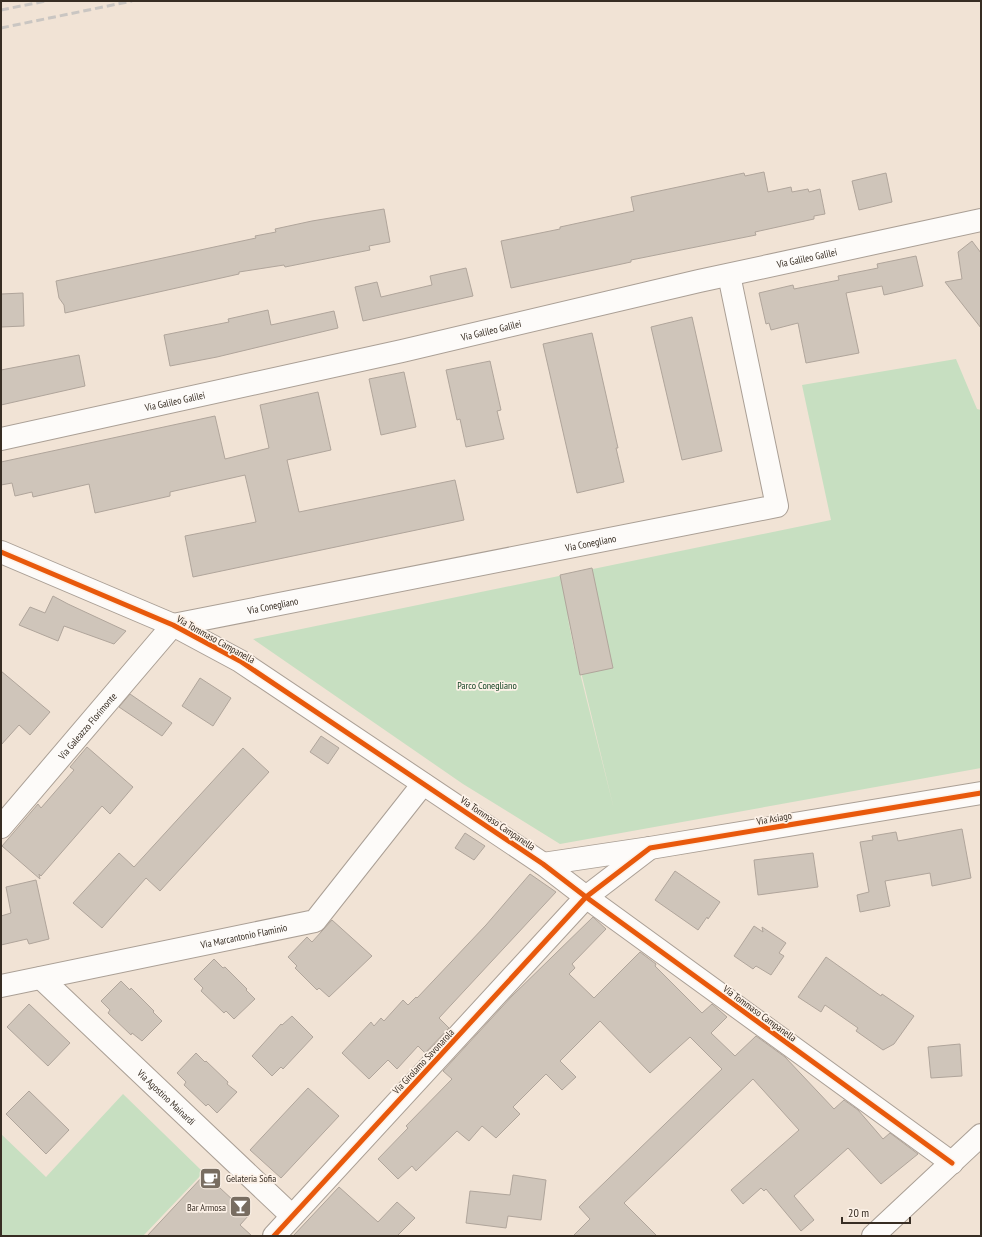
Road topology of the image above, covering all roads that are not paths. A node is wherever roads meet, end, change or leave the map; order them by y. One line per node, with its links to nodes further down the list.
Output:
1 (981, 220): 2 (street, Via Galileo Galilei)
2 (729, 275): 3 (street, Via Galileo Galilei); 5 (street, Via Conegliano)
3 (1, 439)
4 (1, 552): 5 (street, Via Tommaso Campanella)
5 (173, 625): 6 (street, Via Tommaso Campanella); 8 (street, Via Galeazzo Florimonte)
6 (424, 784): 10 (street, Via Tommaso Campanella); 12 (street, Via Marcantonio Flaminio)
7 (981, 792): 9 (street, Via Asiago)
8 (1, 827)
9 (650, 848): 10 (street, Via Asiago); 11 (street, Via Asiago)
10 (543, 864): 11 (street, Via Tommaso Campanella)
11 (586, 897): 15 (street, Via Tommaso Campanella); 16 (street, Via Girolamo Savonarola)
12 (41, 978): 13 (street, Via Marcantonio Flaminio); 16 (street, Via Agostino Mainardi)
13 (1, 986)
14 (981, 1135): 15 (street)
15 (952, 1163): 18 (street)
16 (292, 1216): 17 (street, Via Girolamo Savonarola)
17 (274, 1236)
18 (873, 1236)

